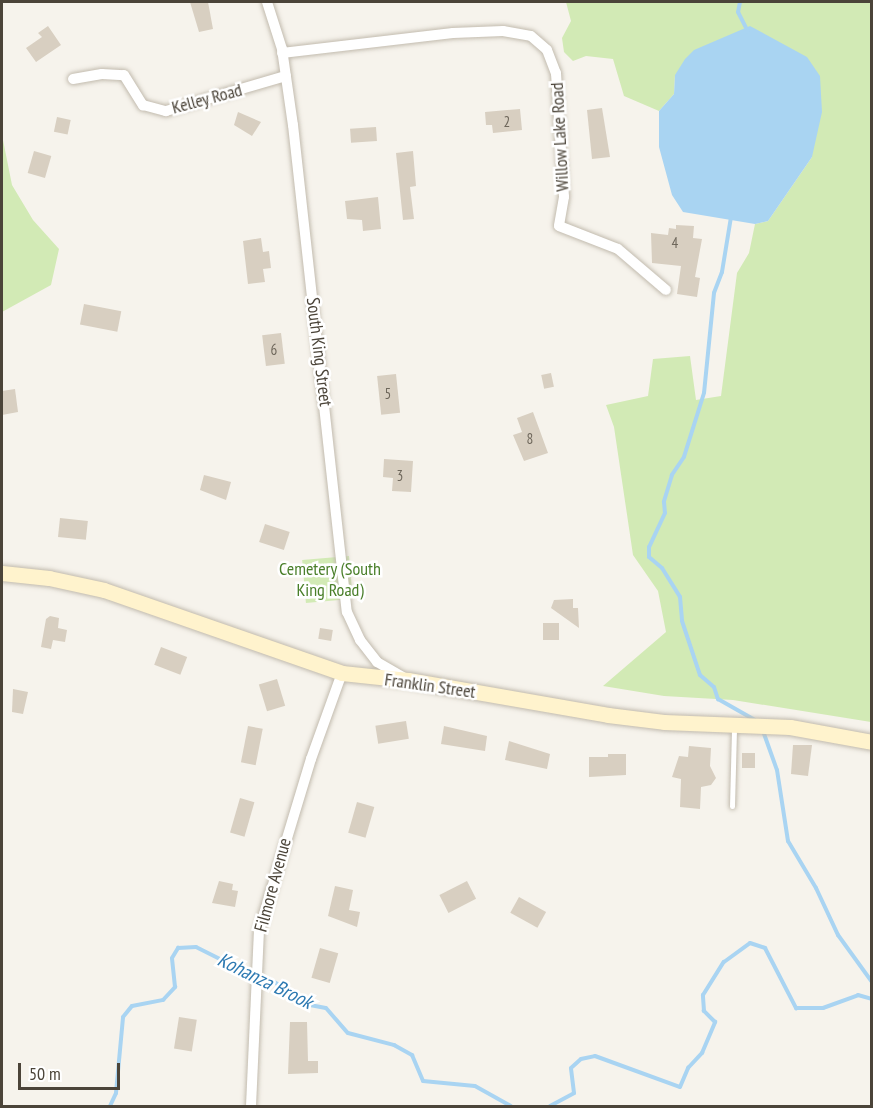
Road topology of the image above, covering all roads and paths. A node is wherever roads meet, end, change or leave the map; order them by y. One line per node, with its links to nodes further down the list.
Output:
1 (267, 2): 2 (street, South King Street)
2 (282, 53): 3 (street, South King Street); 5 (street, Willow Lake Road)
3 (286, 76): 4 (street, Kelley Road); 8 (street, South King Street)
4 (73, 79)
5 (666, 290)
6 (2, 573): 7 (main road, Franklin Street)
7 (342, 673): 8 (main road, Franklin Street); 12 (street, Filmore Avenue)
8 (408, 680): 9 (main road, Franklin Street)
9 (734, 725): 10 (main road, Franklin Street); 11 (lane)
10 (872, 742)
11 (732, 806)
12 (251, 1107)

